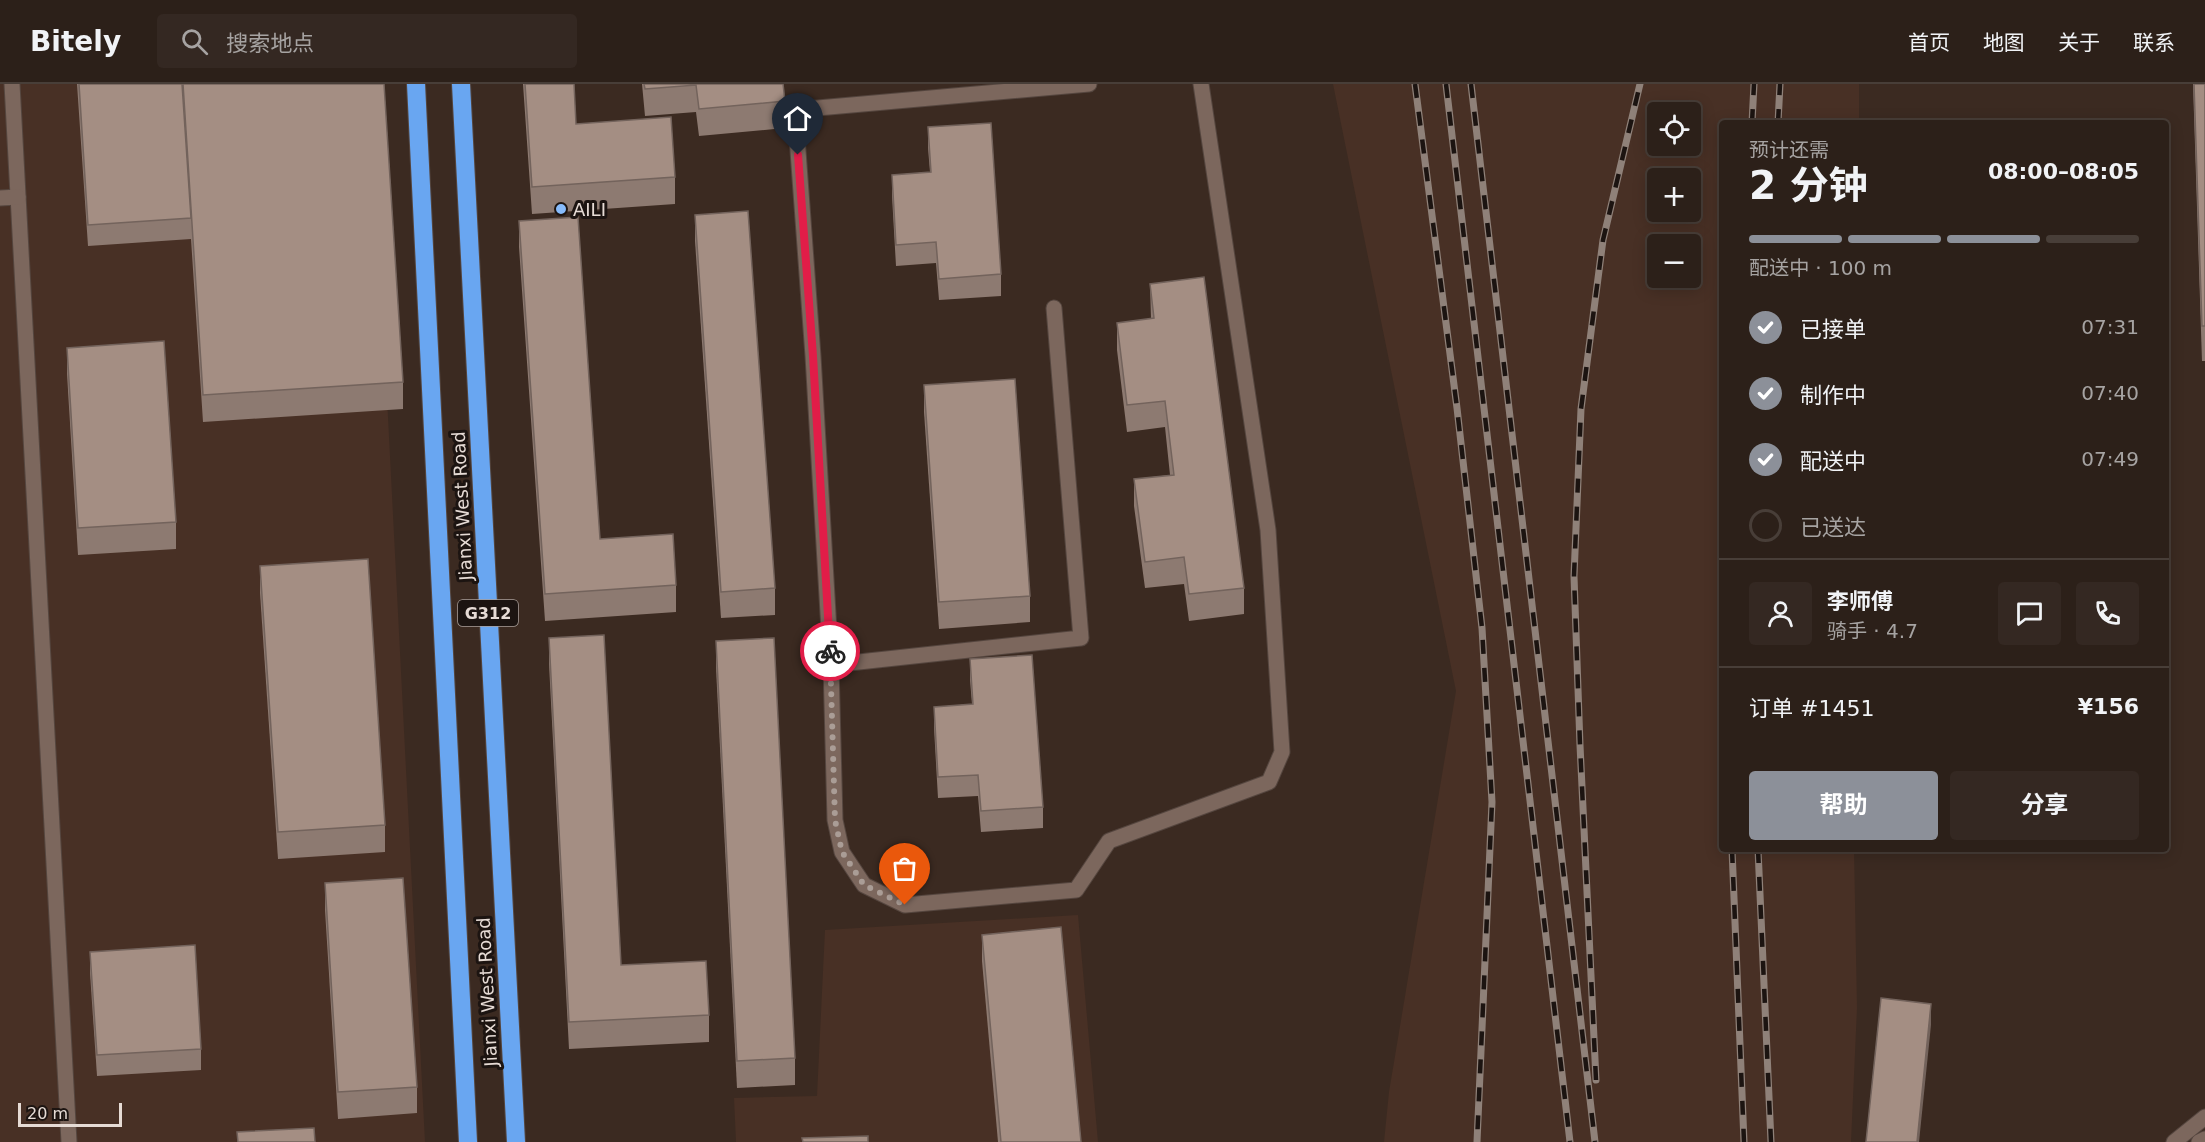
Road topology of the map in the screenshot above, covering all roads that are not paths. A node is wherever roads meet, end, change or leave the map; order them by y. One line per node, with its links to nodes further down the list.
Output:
1 (12, 84): 6 (lane)
2 (416, 84): 13 (highway, Jianxi West Road / G312)
3 (461, 84): 14 (highway, Jianxi West Road / G312)
4 (1089, 84): 9 (lane)
5 (1201, 84): 9 (lane)
6 (18, 197): 7 (lane); 12 (lane)
7 (0, 198)
8 (1054, 308): 9 (lane)
9 (831, 665)
10 (2205, 1117): 15 (lane)
11 (2205, 1139): 16 (lane)
12 (69, 1142)
13 (468, 1142)
14 (516, 1142)
15 (2174, 1142)
16 (2199, 1142)

